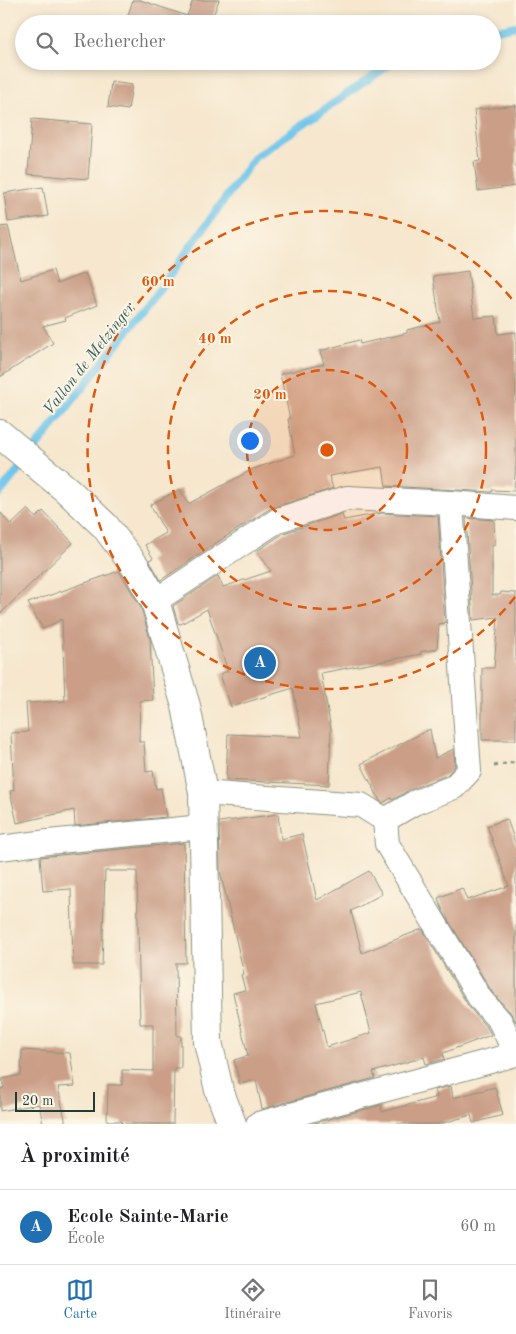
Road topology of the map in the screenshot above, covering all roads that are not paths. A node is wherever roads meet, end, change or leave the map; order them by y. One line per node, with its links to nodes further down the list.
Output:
1 (0, 434): 4 (street)
2 (451, 503): 3 (street); 4 (street); 6 (street)
3 (516, 508)
4 (155, 601): 5 (street)
5 (203, 793): 6 (street); 7 (street)
6 (385, 820): 9 (street)
7 (203, 827): 8 (street); 10 (street)
8 (0, 848)
9 (516, 1054): 11 (street)
10 (232, 1124)
11 (258, 1124)

